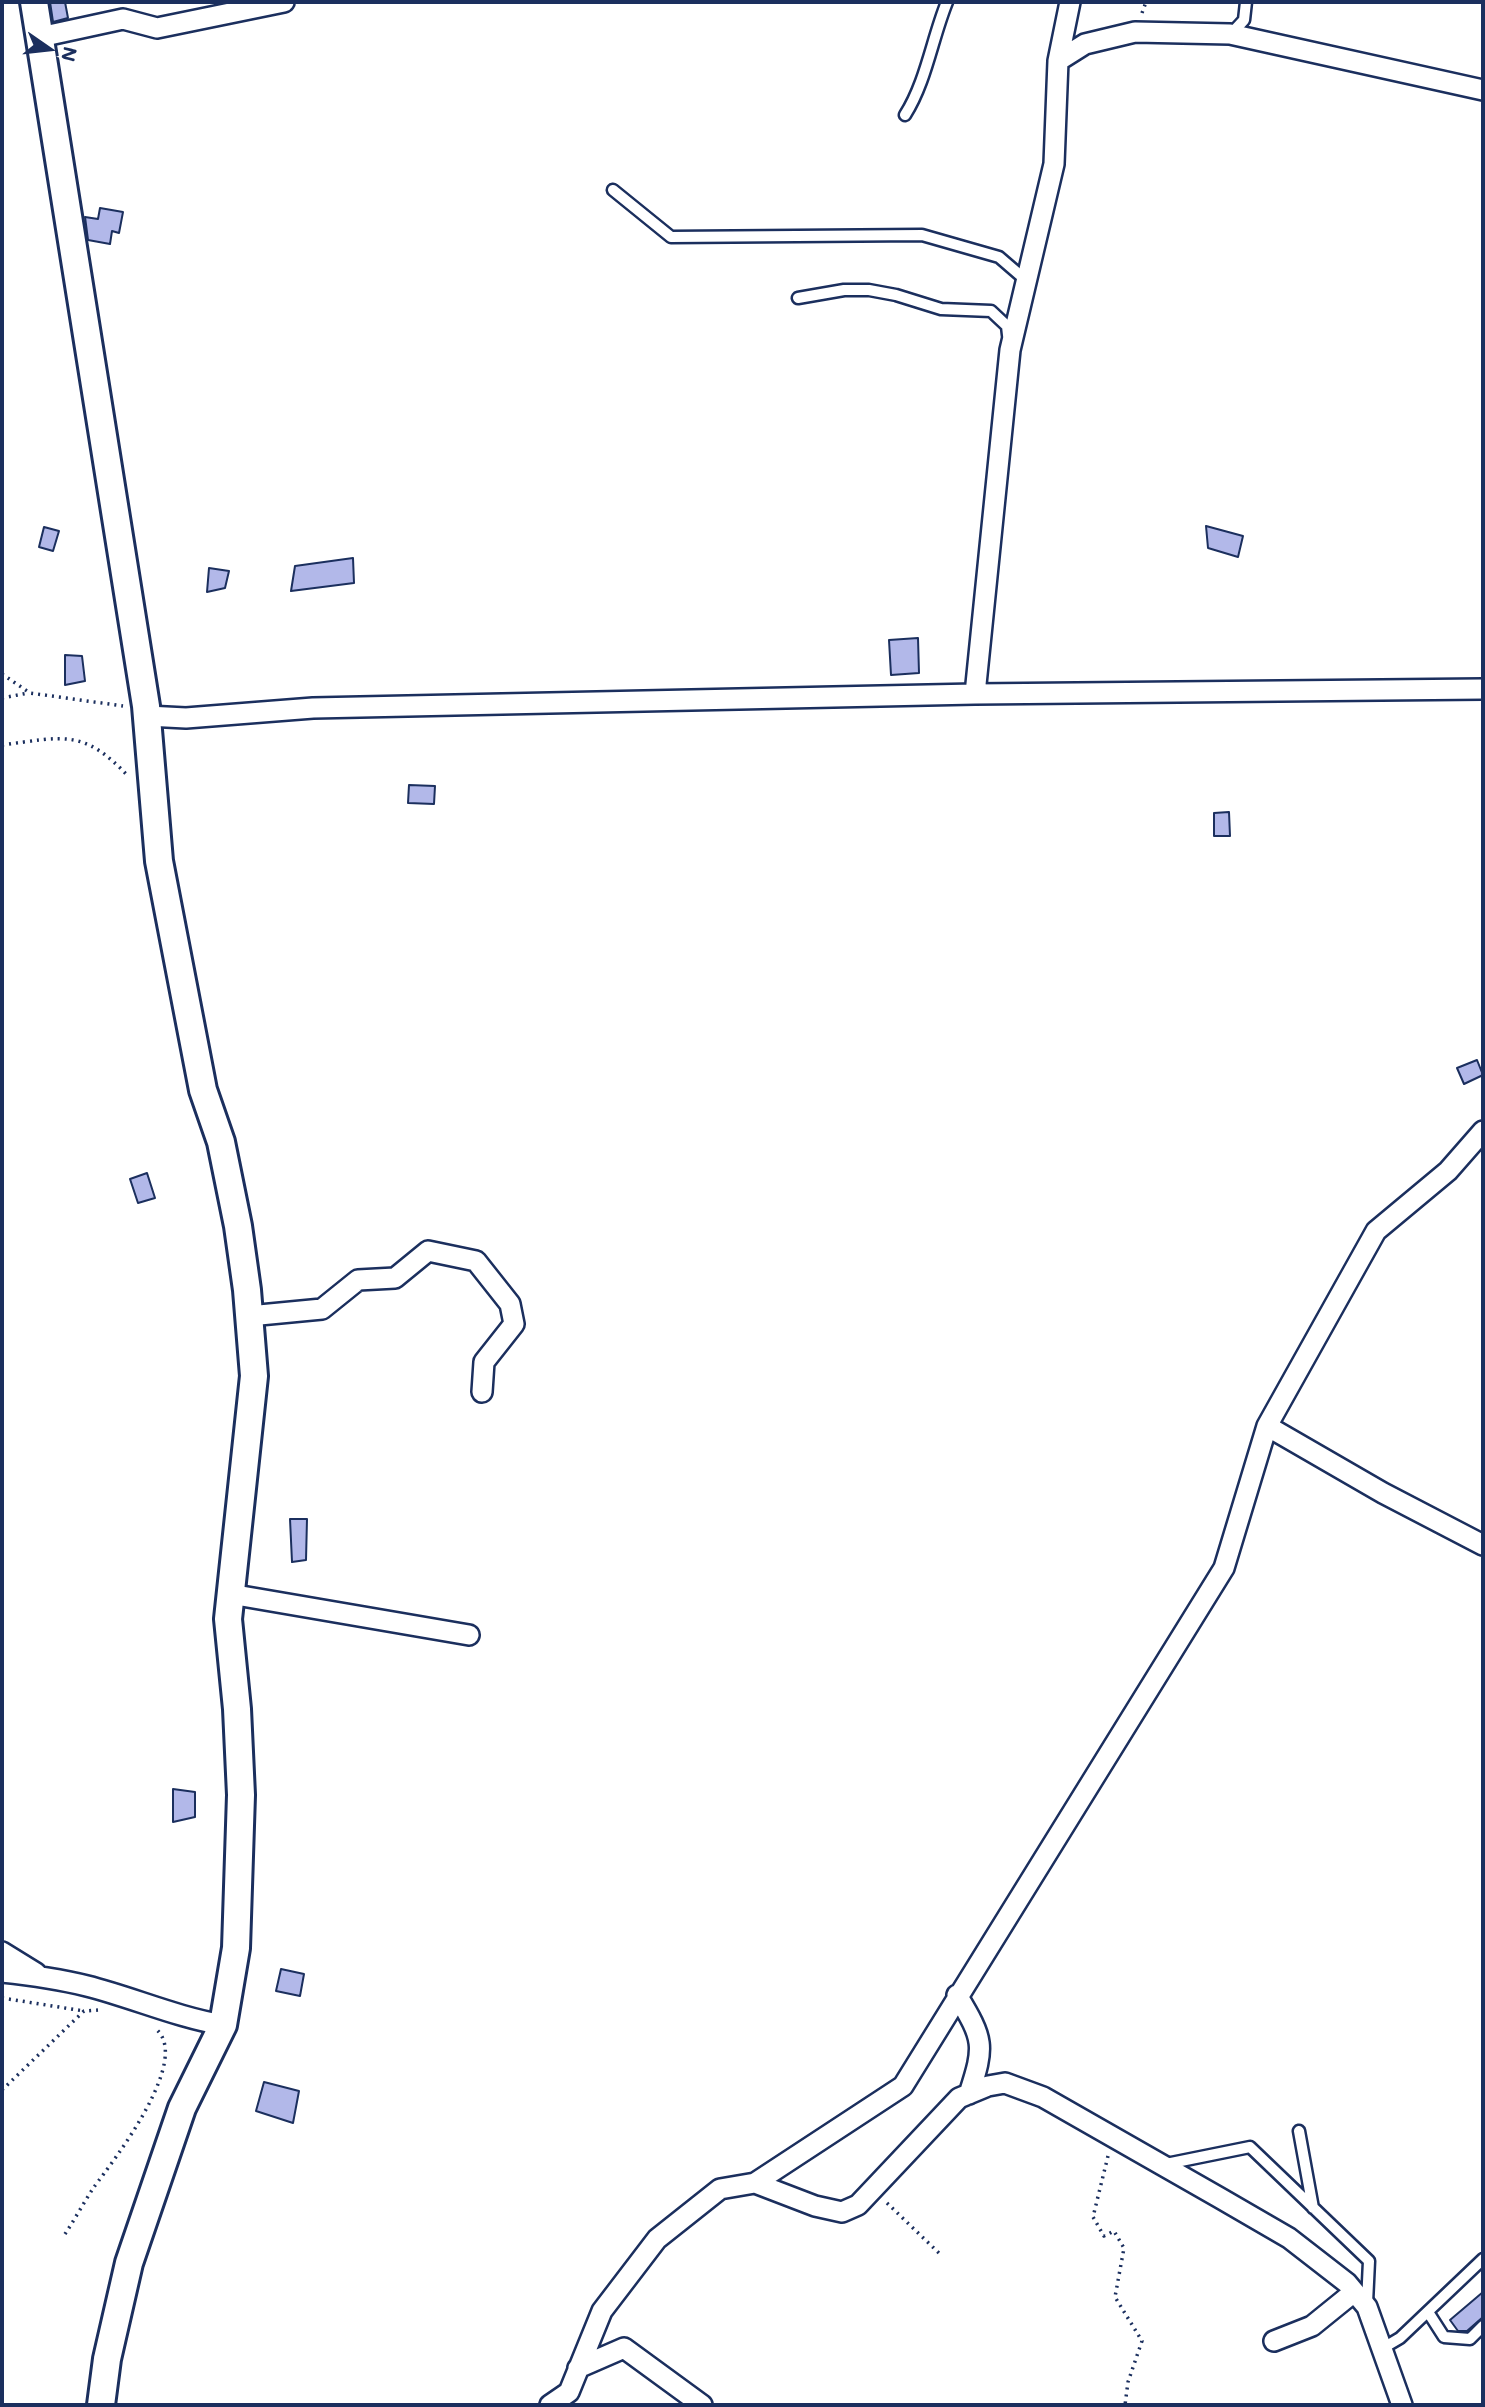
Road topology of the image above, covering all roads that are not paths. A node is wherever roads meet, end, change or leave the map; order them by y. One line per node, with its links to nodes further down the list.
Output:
1 (34, 2): 7 (street)
2 (284, 2): 7 (street)
3 (947, 2): 10 (lane)
4 (1070, 2): 8 (street)
5 (1247, 2): 6 (lane)
6 (1230, 34): 8 (street); 9 (street)
7 (40, 37): 17 (street)
8 (1058, 61): 12 (street)
9 (1483, 90)
10 (905, 115)
11 (613, 190): 12 (lane)
12 (1028, 283): 14 (street)
13 (798, 298): 14 (lane)
14 (1010, 349): 16 (street)
15 (1483, 689): 16 (street)
16 (975, 694): 17 (street)
17 (146, 711): 19 (street)
18 (1483, 1131): 21 (street)
19 (250, 1316): 20 (street); 23 (street)
20 (482, 1392)
21 (1267, 1426): 22 (street); 28 (street)
22 (1483, 1545)
23 (230, 1594): 24 (street); 29 (street)
24 (469, 1635)
25 (2, 1952): 27 (street)
26 (2, 1972): 27 (street)
27 (40, 1976): 29 (street)
28 (957, 1996): 30 (street); 33 (street)
29 (223, 2025): 42 (street)
30 (969, 2094): 32 (street); 33 (street)
31 (1299, 2131): 34 (lane)
32 (1161, 2165): 34 (lane); 36 (street)
33 (755, 2183): 41 (street)
34 (1314, 2208): 36 (lane)
35 (1483, 2259): 37 (lane)
36 (1360, 2300): 39 (street); 40 (street)
37 (1428, 2312): 38 (lane); 40 (lane)
38 (1483, 2326)
39 (1274, 2342)
40 (1383, 2348): 45 (street)
41 (578, 2368): 43 (street); 44 (street)
42 (101, 2405)
43 (550, 2405)
44 (702, 2405)
45 (1402, 2405)

